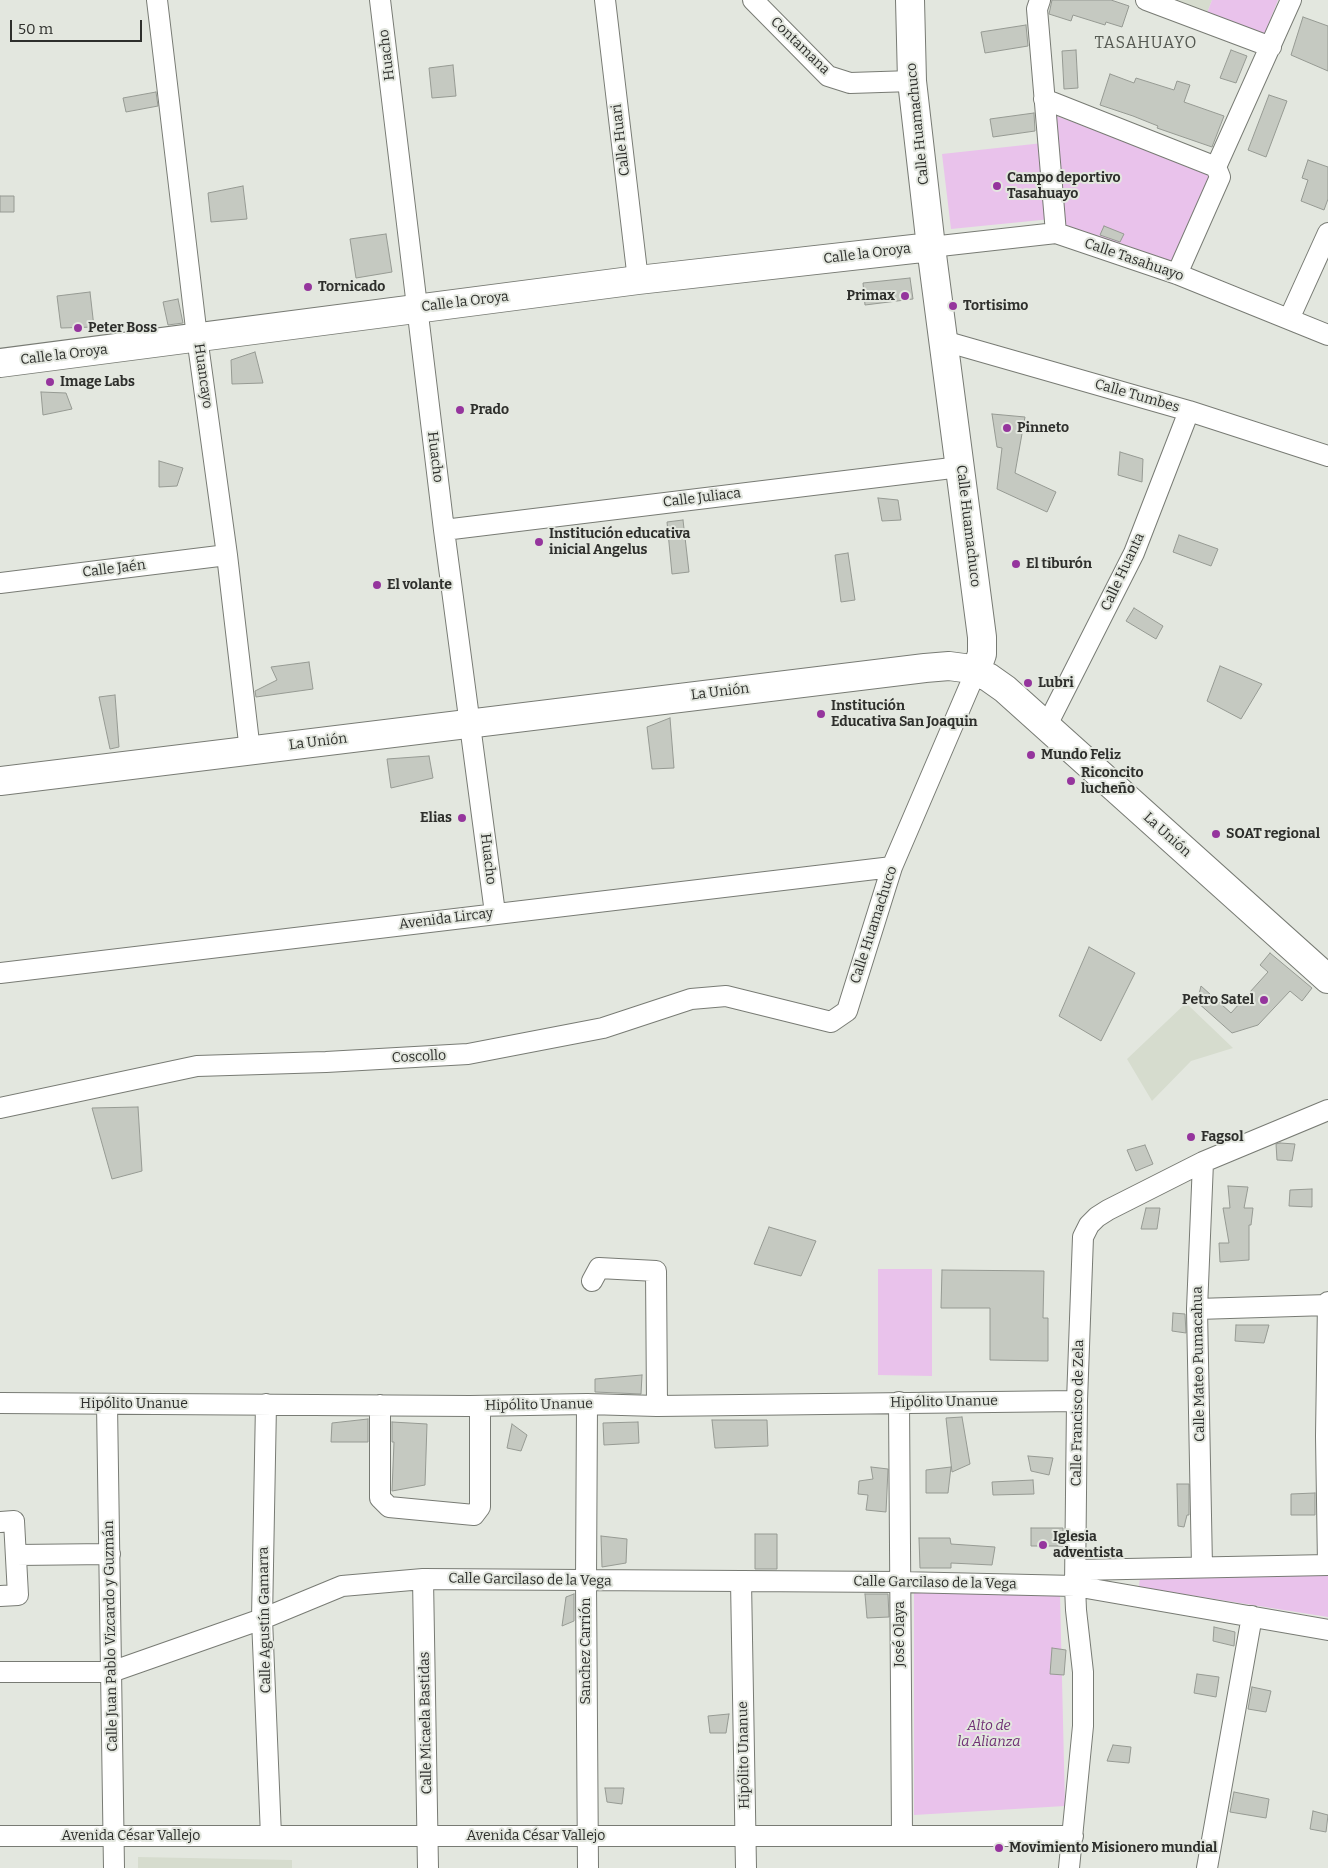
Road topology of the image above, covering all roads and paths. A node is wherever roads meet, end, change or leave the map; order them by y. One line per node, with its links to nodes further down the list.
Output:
1 (157, 0): 21 (street, Huancayo)
2 (380, 0): 18 (street, Huacho)
3 (605, 0): 17 (street, Calle Huari)
4 (753, 0): 10 (street, Contamana)
5 (910, 0): 10 (street, Calle Huamachuco)
6 (1040, 0): 11 (street)
7 (1146, 0): 9 (street)
8 (1290, 0): 9 (street)
9 (1271, 47): 12 (street)
10 (912, 81): 15 (street, Calle Huamachuco)
11 (1044, 99): 12 (street); 14 (street)
12 (1216, 167): 16 (street)
13 (1328, 232): 19 (street)
14 (1056, 233): 15 (street, Calle Tasahuayo); 16 (street, Calle Tasahuayo)
15 (931, 247): 17 (street, Calle la Oroya); 22 (street, Calle Huamachuco)
16 (1177, 274): 19 (street, Calle Tasahuayo)
17 (638, 280): 18 (street, Calle la Oroya)
18 (416, 308): 21 (street, Calle la Oroya); 27 (street, Huacho)
19 (1289, 319): 20 (street, Calle Tasahuayo)
20 (1328, 335)
21 (197, 337): 23 (street, Calle la Oroya); 28 (street, Huancayo)
22 (944, 341): 24 (street, Calle Tumbes); 26 (street, Calle Huamachuco)
23 (0, 362)
24 (1189, 411): 25 (street, Calle Tumbes); 32 (street, Calle Huanta)
25 (1328, 456)
26 (960, 467): 27 (street, Calle Juliaca); 30 (street, Calle Huamachuco)
27 (444, 530): 31 (street, Huacho)
28 (227, 555): 29 (street, Calle Jaén); 33 (street, Huancayo)
29 (0, 583)
30 (976, 671): 31 (street, La Unión); 32 (street, La Unión); 35 (street, Calle Huamachuco)
31 (470, 722): 33 (street, La Unión); 36 (street, Huacho)
32 (1046, 727): 38 (street, La Unión)
33 (250, 751): 34 (street, La Unión)
34 (0, 781)
35 (892, 867): 36 (street, Avenida Lircay); 39 (street, Calle Huamachuco)
36 (495, 913): 37 (street, Avenida Lircay)
37 (0, 972)
38 (1328, 979)
39 (831, 1022): 40 (street, Coscollo)
40 (0, 1108)
41 (1328, 1110): 42 (street, Calle Francisco de Zela)
42 (1203, 1162): 45 (street, Calle Mateo Pumacahua); 46 (street, Calle Francisco de Zela)
43 (592, 1281): 54 (street)
44 (1328, 1304): 45 (street); 55 (street)
45 (1197, 1309): 60 (street, Calle Mateo Pumacahua)
46 (1077, 1401): 47 (street, Hipólito Unanue); 61 (street, Calle Francisco de Zela)
47 (899, 1402): 54 (street, Hipólito Unanue); 65 (street, José Olaya)
48 (0, 1403): 49 (street, Hipólito Unanue)
49 (107, 1404): 50 (street, Hipólito Unanue); 57 (street, Calle Juan Pablo Vizcardo y Guzmán)
50 (266, 1404): 52 (street, Hipólito Unanue); 68 (street, Calle Agustín Gamarra)
51 (588, 1404): 53 (street, Hipólito Unanue); 54 (street, Hipólito Unanue); 63 (street, Sanchez Carrión)
52 (380, 1405): 53 (street, Hipólito Unanue); 53 (street)
53 (480, 1406)
54 (657, 1406)
55 (1327, 1436): 59 (street)
56 (0, 1522): 58 (street)
57 (110, 1554): 58 (street); 71 (street, Calle Juan Pablo Vizcardo y Guzmán)
58 (16, 1555): 66 (street)
59 (1328, 1564): 60 (street)
60 (1202, 1567): 61 (street)
61 (1076, 1578): 65 (street, Calle Garcilaso de la Vega); 67 (street); 79 (street, Calle Francisco de Zela)
62 (423, 1579): 63 (street, Calle Garcilaso de la Vega); 68 (street, Calle Garcilaso de la Vega); 75 (street, Calle Micaela Bastidas)
63 (586, 1581): 64 (street, Calle Garcilaso de la Vega); 76 (street, Sanchez Carrión)
64 (741, 1581): 65 (street, Calle Garcilaso de la Vega); 77 (street, Hipólito Unanue)
65 (900, 1582): 78 (street, José Olaya)
66 (0, 1596)
67 (1252, 1616): 69 (street); 85 (street)
68 (262, 1619): 71 (street, Calle Garcilaso de la Vega); 74 (street, Calle Agustín Gamarra)
69 (1328, 1630)
70 (0, 1672): 71 (street, Calle Garcilaso de la Vega)
71 (111, 1672): 73 (street, Calle Juan Pablo Vizcardo y Guzmán)
72 (0, 1836): 73 (street, Avenida César Vallejo)
73 (114, 1836): 74 (street, Avenida César Vallejo); 80 (street, Calle Juan Pablo Vizcardo y Guzmán)
74 (271, 1836): 75 (street, Avenida César Vallejo)
75 (427, 1836): 76 (street, Avenida César Vallejo); 81 (street, Calle Micaela Bastidas)
76 (586, 1836): 77 (street, Avenida César Vallejo); 82 (street, Sanchez Carrión)
77 (746, 1836): 78 (street, Avenida César Vallejo); 83 (street, Hipólito Unanue)
78 (902, 1836): 79 (street, Avenida César Vallejo)
79 (1073, 1836): 84 (street, Calle Francisco de Zela)
80 (114, 1868)
81 (428, 1868)
82 (588, 1868)
83 (746, 1868)
84 (1069, 1868)
85 (1207, 1868)

